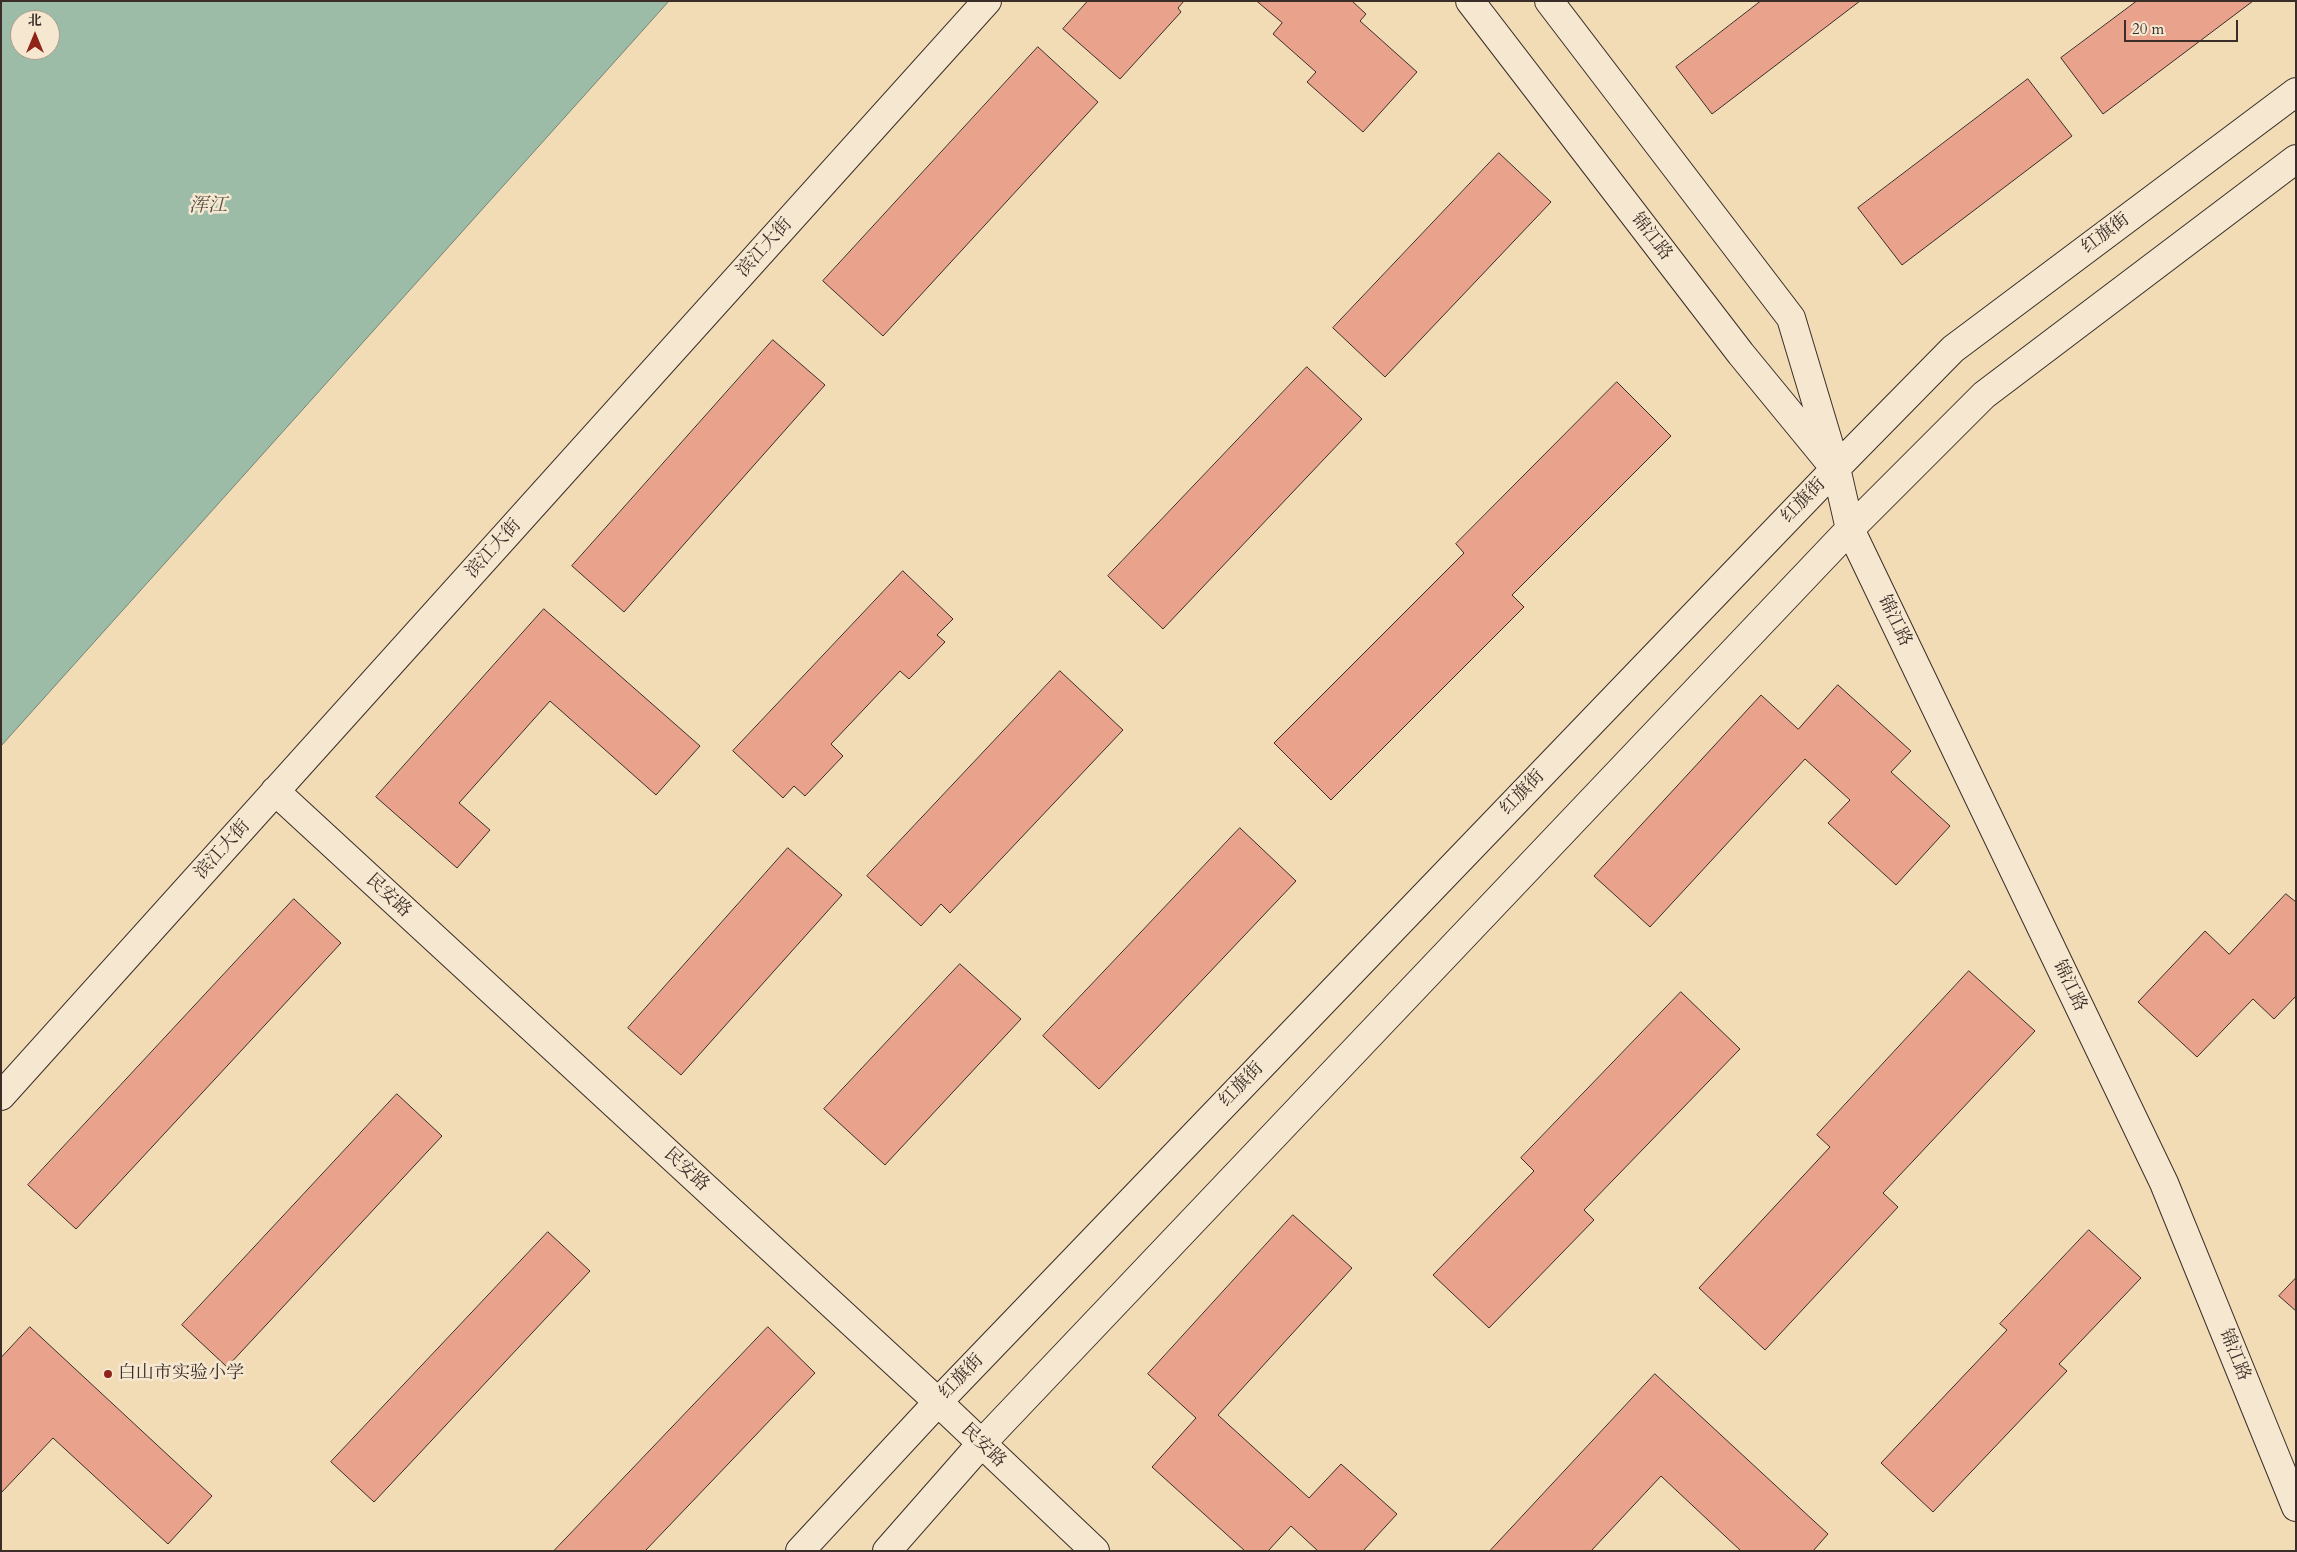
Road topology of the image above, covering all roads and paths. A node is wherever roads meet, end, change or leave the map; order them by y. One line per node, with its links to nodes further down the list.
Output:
1 (986, 1): 8 (street, 滨江大街)
2 (1470, 1): 6 (street, 锦江路)
3 (1549, 1): 6 (street, 锦江路)
4 (2296, 92): 6 (street, 红旗街)
5 (2296, 159): 7 (street)
6 (1836, 468): 7 (street, 锦江路); 10 (street, 红旗街)
7 (1850, 529): 11 (street); 12 (street, 锦江路)
8 (275, 791): 9 (street, 滨江大街); 10 (street, 民安路)
9 (1, 1096)
10 (938, 1402): 11 (street, 民安路); 13 (street, 红旗街)
11 (981, 1444): 14 (street); 15 (street, 民安路)
12 (2296, 1507)
13 (800, 1551)
14 (887, 1551)
15 (1095, 1551)

